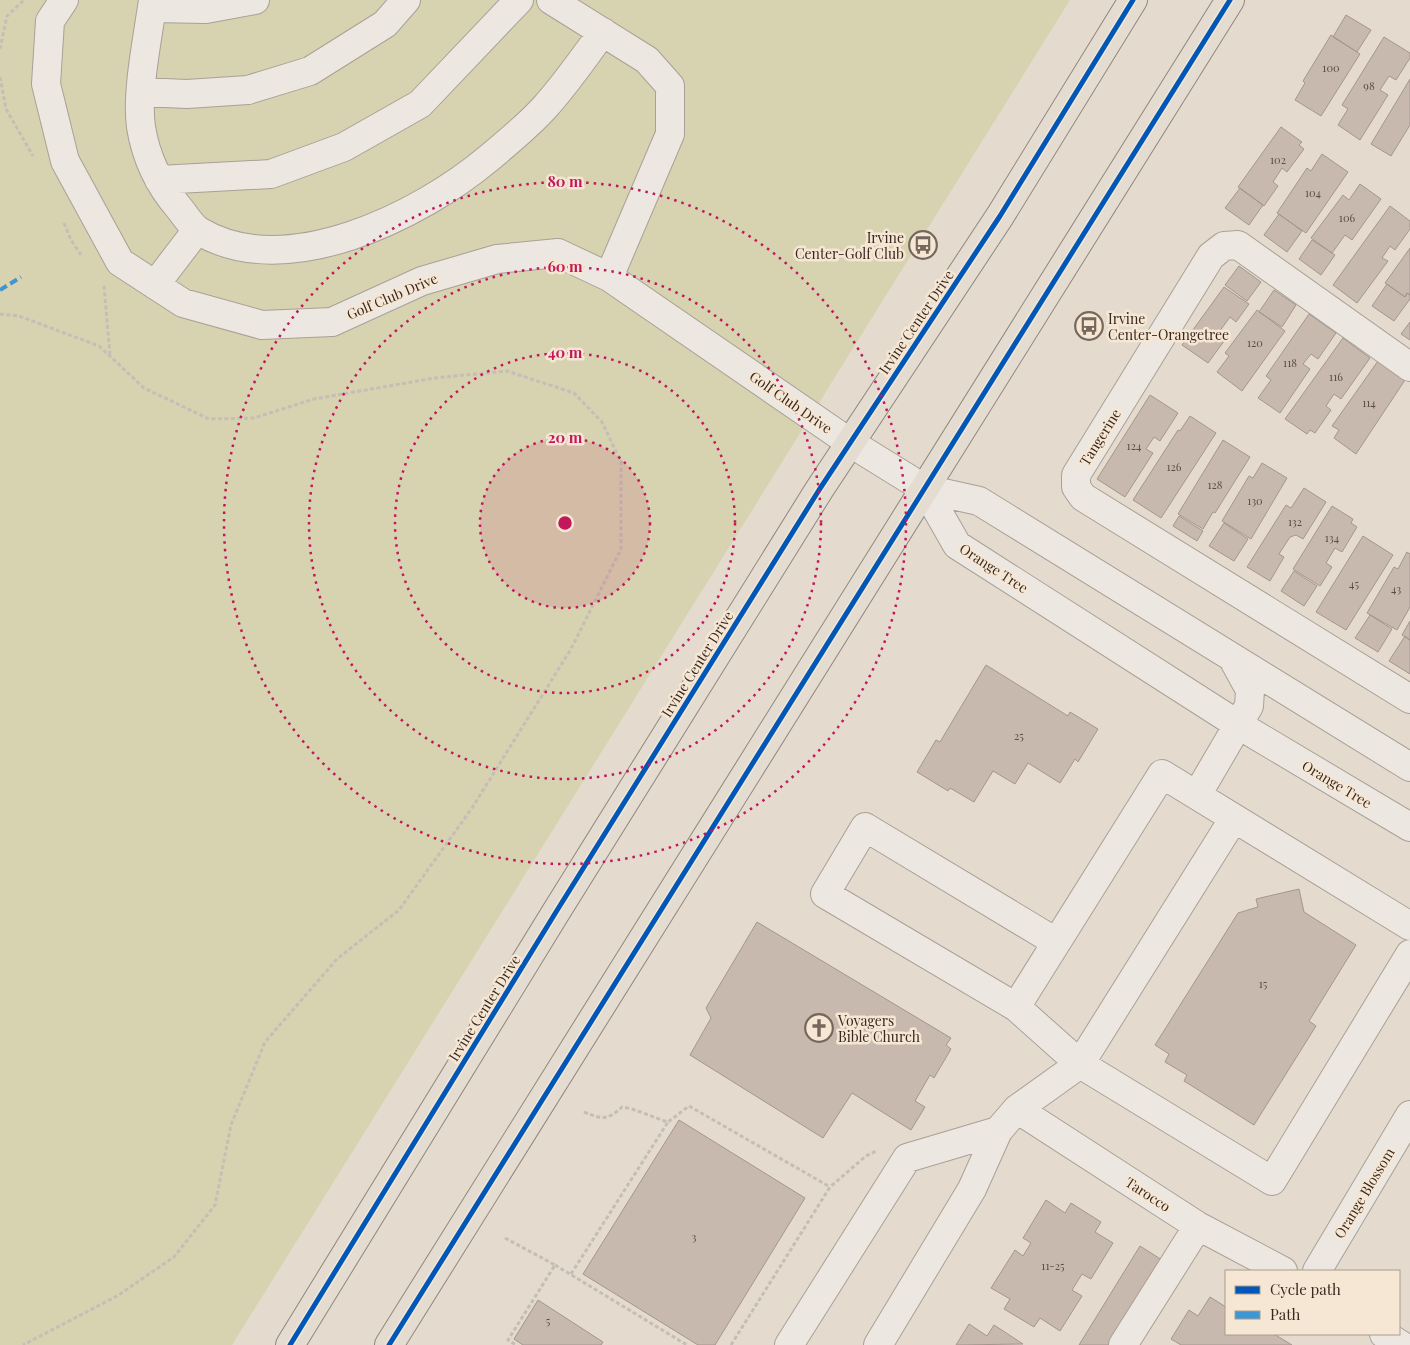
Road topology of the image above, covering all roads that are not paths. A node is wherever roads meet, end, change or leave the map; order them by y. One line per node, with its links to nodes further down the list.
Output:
1 (255, 0): 7 (street)
2 (406, 0): 10 (street)
3 (519, 0): 11 (street)
4 (551, 0): 9 (street)
5 (1133, 0): 16 (main road, Irvine Center Drive)
6 (1230, 0): 17 (main road)
7 (153, 4): 10 (street)
8 (57, 11): 14 (street, Golf Club Drive)
9 (603, 32): 12 (street); 13 (street)
10 (142, 92): 11 (street)
11 (159, 180): 12 (street)
12 (197, 230): 14 (street)
13 (609, 276): 14 (street, Golf Club Drive); 16 (street, Golf Club Drive)
14 (155, 284)
15 (1410, 367): 19 (street, Tangerine)
16 (849, 442): 17 (street, Golf Club Drive); 37 (main road, Irvine Center Drive)
17 (925, 489): 18 (street); 20 (street, Orange Tree); 38 (main road)
18 (1232, 657): 20 (street); 21 (street)
19 (1410, 699)
20 (1237, 724): 22 (street); 24 (street, Orange Tree)
21 (1410, 766)
22 (1197, 795): 23 (street); 26 (street)
23 (1234, 818): 25 (street); 29 (street)
24 (1410, 827)
25 (1410, 926)
26 (1056, 942): 28 (street); 28 (street)
27 (1410, 954): 29 (street)
28 (1016, 1007): 29 (street)
29 (1080, 1064): 30 (street)
30 (1017, 1109): 32 (street); 33 (street, Tarocco)
31 (1410, 1114): 35 (street, Orange Blossom)
32 (998, 1131): 39 (street); 40 (street)
33 (1198, 1226): 34 (street, Tarocco); 41 (street)
34 (1281, 1270)
35 (1318, 1270)
36 (1386, 1335): 42 (street)
37 (290, 1345)
38 (389, 1345)
39 (788, 1345)
40 (878, 1345)
41 (1123, 1345)
42 (1401, 1345)

